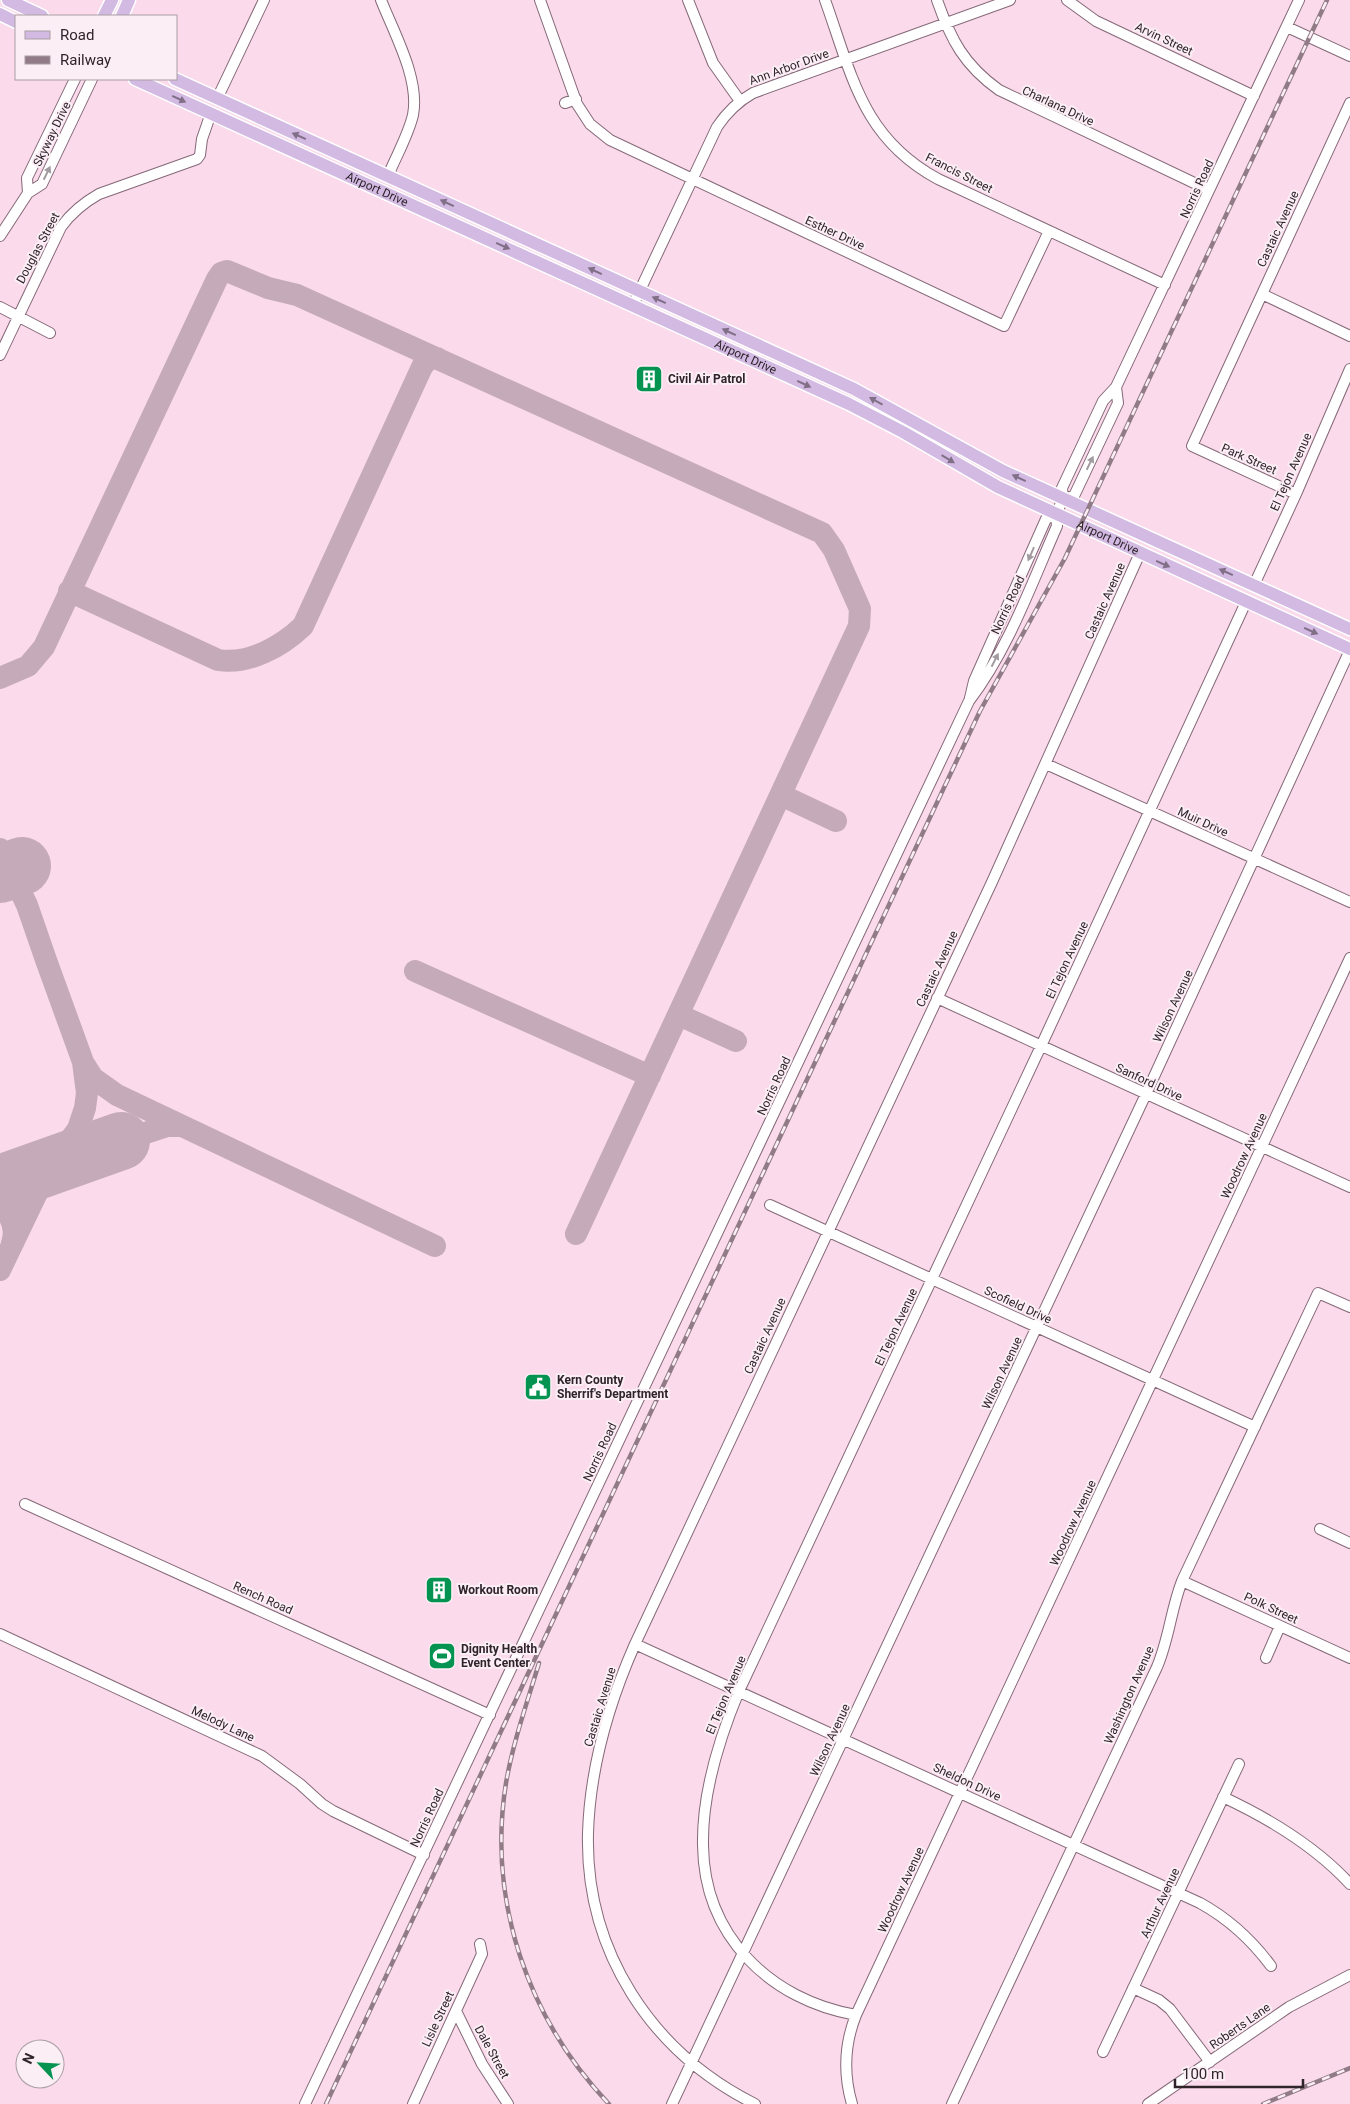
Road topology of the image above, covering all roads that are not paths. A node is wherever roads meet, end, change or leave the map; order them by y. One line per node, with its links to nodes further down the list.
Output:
1 (8, 0): 14 (main road)
2 (112, 0): 15 (main road)
3 (130, 0): 16 (main road)
4 (264, 0): 27 (street)
5 (381, 0): 34 (street)
6 (540, 0): 28 (street, Esther Drive)
7 (688, 0): 29 (street)
8 (825, 0): 21 (street, Francis Street)
9 (936, 0): 18 (street, Charlana Drive)
10 (1010, 0): 18 (street, Ann Arbor Drive)
11 (1068, 0): 26 (street, Arvin Street)
12 (1298, 0): 19 (street, Norris Road)
13 (0, 14): 17 (main road)
14 (40, 15)
15 (104, 15)
16 (122, 15)
17 (15, 22)
18 (945, 24): 21 (street, Ann Arbor Drive); 36 (street, Charlana Drive)
19 (1286, 27): 20 (street); 26 (street, Norris Road)
20 (1350, 56)
21 (846, 59): 29 (street, Ann Arbor Drive); 38 (street, Francis Street)
22 (75, 80): 37 (street, Skyway Drive)
23 (92, 80): 37 (street, Skyway Drive, one-way to 23)
24 (137, 80): 32 (main road, Airport Drive, one-way to 32)
25 (177, 80): 27 (main road, Airport Drive)
26 (1254, 96): 36 (street, Norris Road)
27 (218, 99): 34 (main road, Airport Drive, one-way to 27)
28 (576, 100): 30 (street); 35 (street, Esther Drive)
29 (740, 101): 35 (street, Ann Arbor Drive)
30 (565, 103)
31 (1350, 103): 42 (street, Castaic Avenue)
32 (211, 114): 33 (main road, Airport Drive); 45 (street, Douglas Street)
33 (293, 151): 34 (main road); 43 (main road, Airport Drive, one-way to 43)
34 (388, 176): 41 (main road, Airport Drive, one-way to 34)
35 (692, 179): 38 (street, Esther Drive); 41 (street, Ann Arbor Drive)
36 (1209, 190): 40 (street, Norris Road)
37 (28, 193): 39 (street, Skyway Drive)
38 (1049, 231): 40 (street, Francis Street)
39 (0, 236)
40 (1165, 286): 52 (street, Norris Road)
41 (639, 291): 43 (street, Ann Arbor Drive); 52 (main road, Airport Drive, one-way to 41)
42 (1262, 294): 47 (street); 50 (street, Castaic Avenue)
43 (633, 305): 53 (main road, Airport Drive, one-way to 53)
44 (0, 307): 45 (street)
45 (18, 317): 46 (street); 48 (street, Douglas Street)
46 (50, 334)
47 (1350, 336)
48 (0, 356)
49 (1350, 369): 51 (street, El Tejon Avenue)
50 (1192, 446): 51 (street, Park Street)
51 (1296, 494): 55 (street, El Tejon Avenue)
52 (1063, 499): 53 (street, Norris Road); 55 (main road, Airport Drive, one-way to 52)
53 (1056, 514): 54 (main road, Airport Drive); 86 (street, Norris Road)
54 (1140, 553): 56 (main road, Airport Drive, one-way to 56); 59 (street, Castaic Avenue)
55 (1254, 585): 57 (main road, Airport Drive)
56 (1246, 602): 58 (main road, Airport Drive, one-way to 58); 60 (street, El Tejon Avenue)
57 (1350, 629)
58 (1350, 650): 61 (street, Wilson Avenue)
59 (1046, 764): 60 (street, Muir Drive); 64 (street, Castaic Avenue)
60 (1150, 811): 61 (street, Muir Drive); 65 (street, El Tejon Avenue)
61 (1255, 859): 62 (street, Muir Drive); 66 (street, Wilson Avenue)
62 (1350, 902)
63 (1350, 958): 67 (street, Woodrow Avenue)
64 (937, 998): 65 (street, Sanford Drive); 70 (street, Castaic Avenue)
65 (1042, 1046): 66 (street, Sanford Drive); 71 (street, El Tejon Avenue)
66 (1146, 1094): 67 (street, Sanford Drive); 73 (street, Wilson Avenue)
67 (1262, 1147): 68 (street, Sanford Drive); 74 (street, Woodrow Avenue)
68 (1350, 1187)
69 (770, 1205): 70 (street, Scofield Drive)
70 (828, 1232): 71 (street, Scofield Drive); 82 (street, Castaic Avenue)
71 (932, 1279): 73 (street, Scofield Drive); 85 (street, El Tejon Avenue)
72 (1350, 1307): 75 (street, Washington Avenue)
73 (1036, 1327): 74 (street, Scofield Drive); 87 (street, Wilson Avenue)
74 (1153, 1381): 75 (street, Scofield Drive); 89 (street, Woodrow Avenue)
75 (1255, 1428): 79 (street, Washington Avenue)
76 (25, 1504): 86 (street, Rench Road)
77 (1320, 1529): 78 (street)
78 (1350, 1542)
79 (1182, 1581): 80 (street, Polk Street); 91 (street, Washington Avenue)
80 (1280, 1626): 83 (street); 84 (street, Polk Street)
81 (0, 1634): 92 (street, Melody Lane)
82 (635, 1644): 85 (street, Sheldon Drive); 104 (street, Castaic Avenue)
83 (1266, 1658)
84 (1350, 1658)
85 (740, 1691): 87 (street, Sheldon Drive); 96 (street, El Tejon Avenue)
86 (490, 1715): 92 (street, Norris Road)
87 (844, 1739): 89 (street, Sheldon Drive); 96 (street, Wilson Avenue)
88 (1239, 1764): 90 (street, Arthur Avenue)
89 (961, 1793): 91 (street, Sheldon Drive); 101 (street, Woodrow Avenue)
90 (1223, 1797): 93 (street); 94 (street, Arthur Avenue)
91 (1073, 1844): 94 (street, Sheldon Drive); 111 (street, Washington Avenue)
92 (424, 1855): 105 (street, Norris Road)
93 (1350, 1884)
94 (1178, 1893): 97 (street, Sheldon Drive); 99 (street, Arthur Avenue)
95 (480, 1944): 100 (street, Lisle Street)
96 (743, 1954): 101 (street, El Tejon Avenue); 104 (street, Wilson Avenue)
97 (1271, 1966)
98 (1350, 1975): 103 (street, Roberts Lane)
99 (1133, 1988): 102 (street, Arthur Avenue); 103 (street)
100 (456, 2011): 106 (street, Lisle Street); 107 (street, Dale Street)
101 (856, 2015): 110 (street, Woodrow Avenue)
102 (1103, 2052)
103 (1210, 2062): 112 (street, Roberts Lane)
104 (691, 2064): 108 (street, Wilson Avenue); 109 (street, Castaic Avenue)
105 (305, 2104)
106 (413, 2104)
107 (508, 2104)
108 (672, 2104)
109 (755, 2104)
110 (852, 2104)
111 (952, 2104)
112 (1148, 2104)

